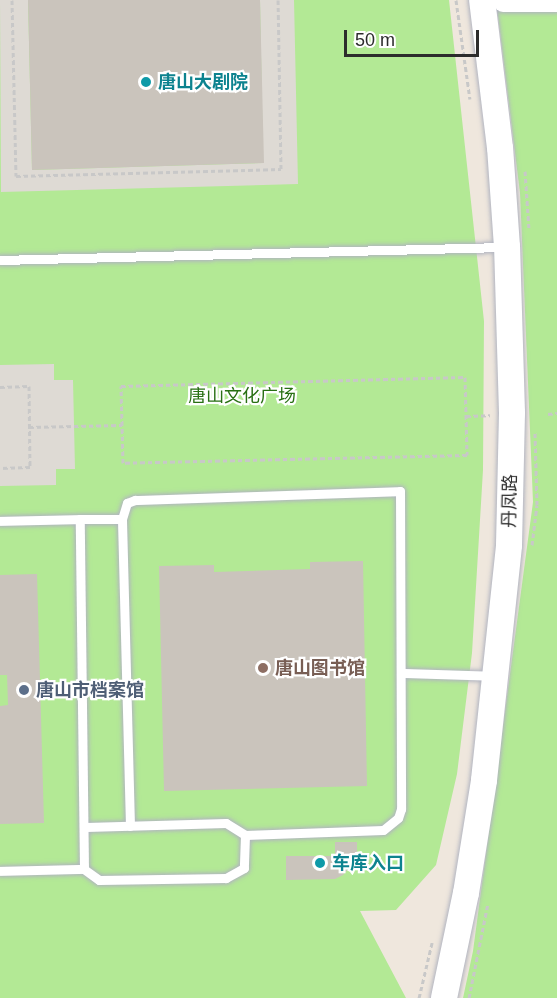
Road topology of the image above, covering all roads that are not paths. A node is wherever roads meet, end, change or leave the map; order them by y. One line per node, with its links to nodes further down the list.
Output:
1 (492, 1): 2 (street); 3 (main road, 丹凤路)
2 (557, 3)
3 (507, 247): 4 (lane); 9 (main road, 丹凤路)
4 (0, 260)
5 (80, 519): 6 (lane); 7 (lane); 10 (lane)
6 (122, 519): 8 (lane); 11 (lane)
7 (0, 521)
8 (401, 673): 9 (lane); 12 (lane)
9 (495, 676): 15 (main road, 丹凤路)
10 (86, 826): 11 (lane); 13 (lane)
11 (130, 826): 12 (lane)
12 (245, 835): 13 (lane)
13 (84, 869): 14 (lane)
14 (0, 871)
15 (444, 998)

